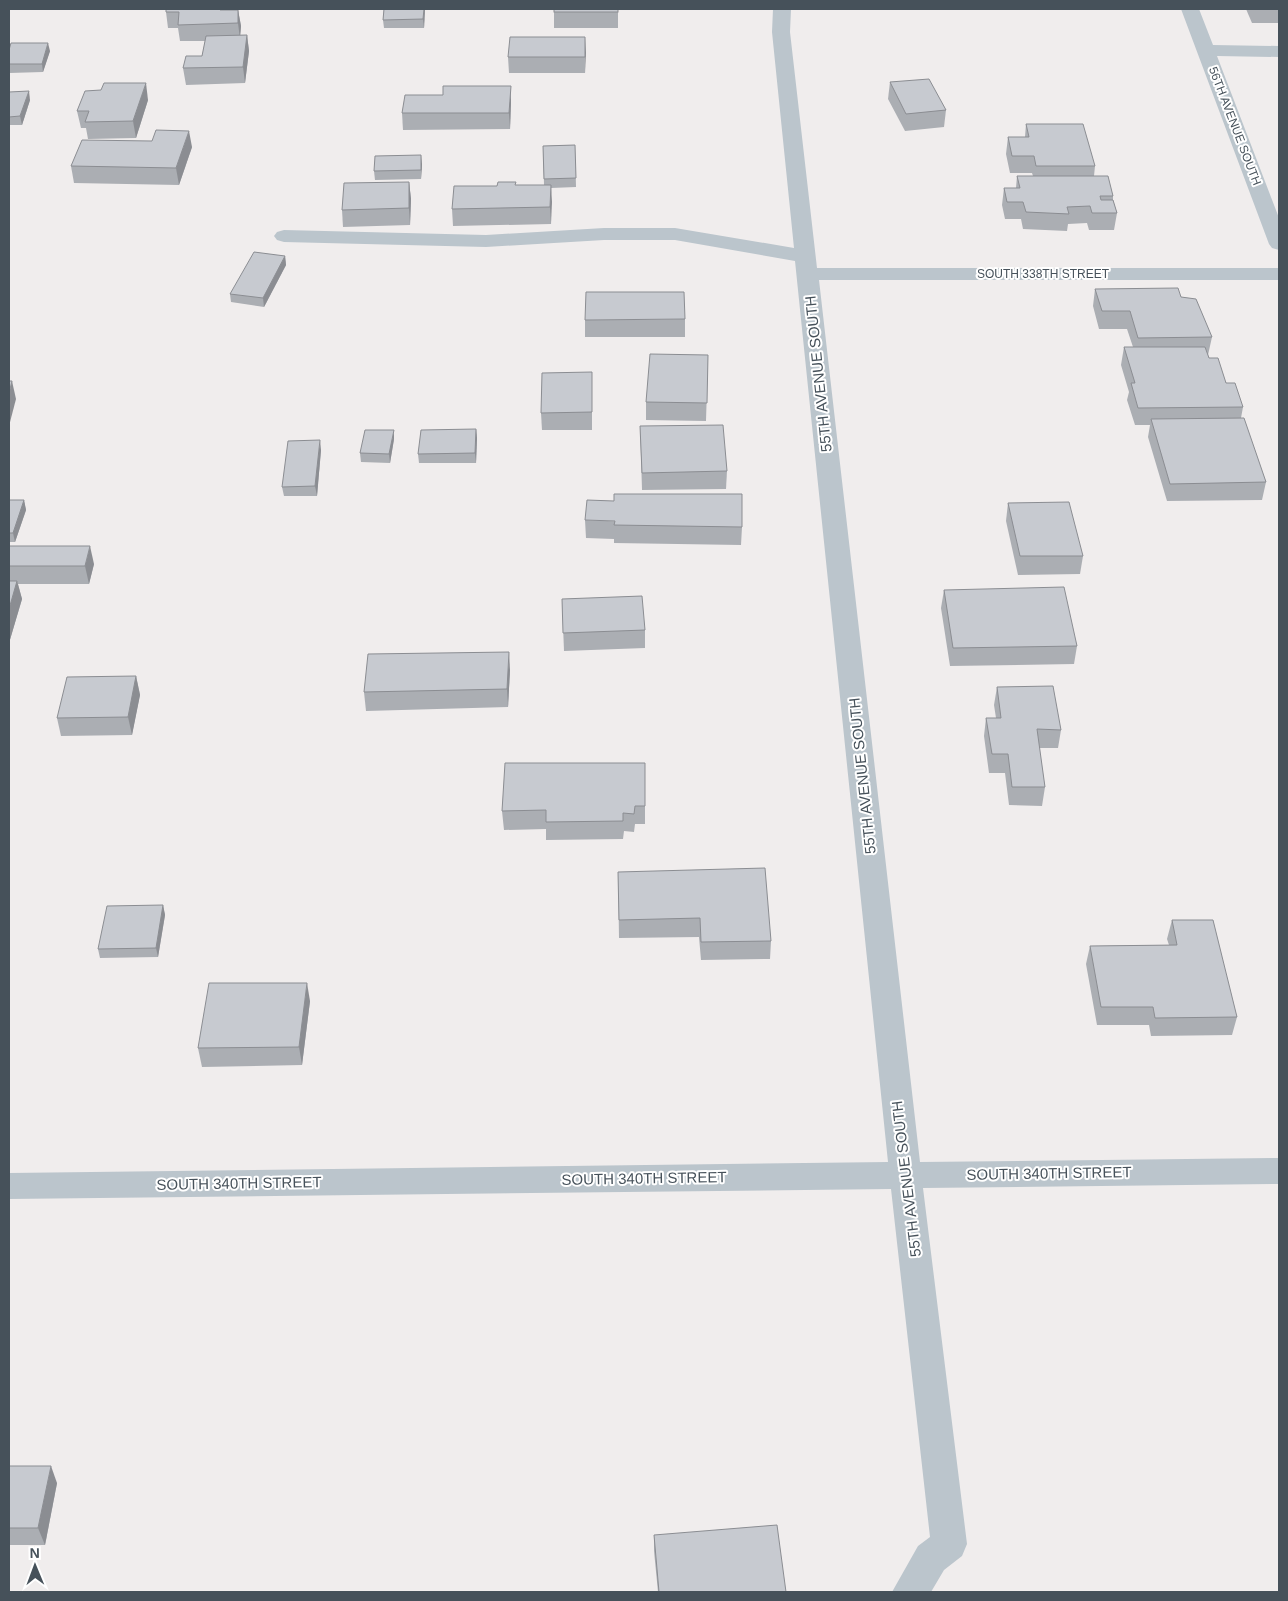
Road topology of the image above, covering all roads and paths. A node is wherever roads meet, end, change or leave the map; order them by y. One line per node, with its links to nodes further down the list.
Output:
1 (782, 9): 7 (street, 55TH AVENUE SOUTH)
2 (1190, 9): 3 (street, 56TH AVENUE SOUTH)
3 (1206, 50): 4 (street); 6 (street, 56TH AVENUE SOUTH)
4 (1279, 50)
5 (284, 236): 7 (street, SOUTH 338TH STREET)
6 (1279, 244)
7 (806, 265): 8 (street, SOUTH 338TH STREET); 10 (street, 55TH AVENUE SOUTH)
8 (1279, 274)
9 (1279, 1171): 10 (street, SOUTH 340TH STREET)
10 (904, 1175): 11 (street, SOUTH 340TH STREET); 12 (street, 55TH AVENUE SOUTH)
11 (9, 1186)
12 (911, 1592)

